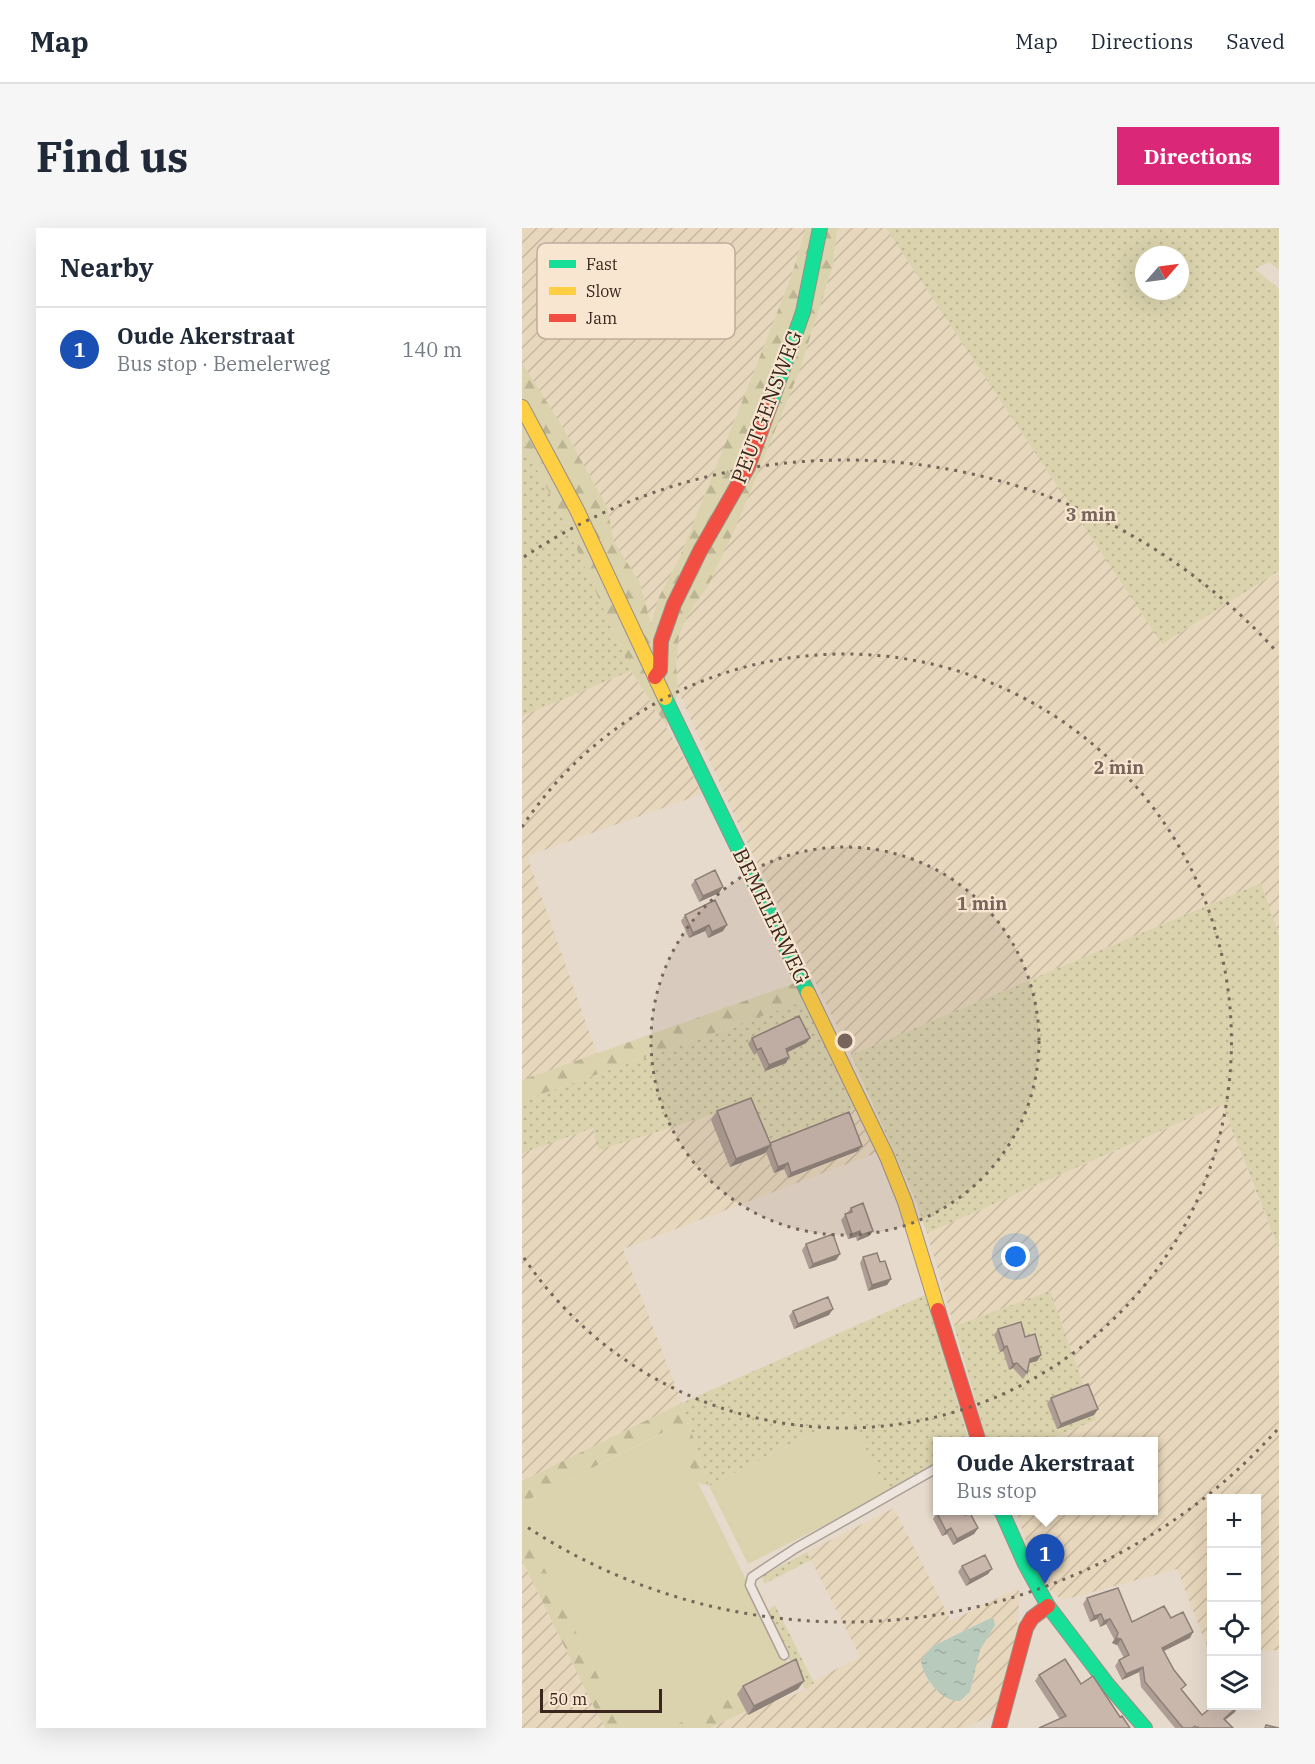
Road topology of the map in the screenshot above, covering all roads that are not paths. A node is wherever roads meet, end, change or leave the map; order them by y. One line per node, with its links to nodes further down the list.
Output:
1 (820, 228): 3 (street, PEUTGENSWEG)
2 (522, 407): 3 (street, BEMELERWEG)
3 (655, 677): 4 (street, BEMELERWEG)
4 (977, 1437)
5 (933, 1470): 8 (lane)
6 (1004, 1515): 7 (street)
7 (1048, 1606): 9 (street); 10 (street)
8 (784, 1655)
9 (999, 1728)
10 (1145, 1728)

